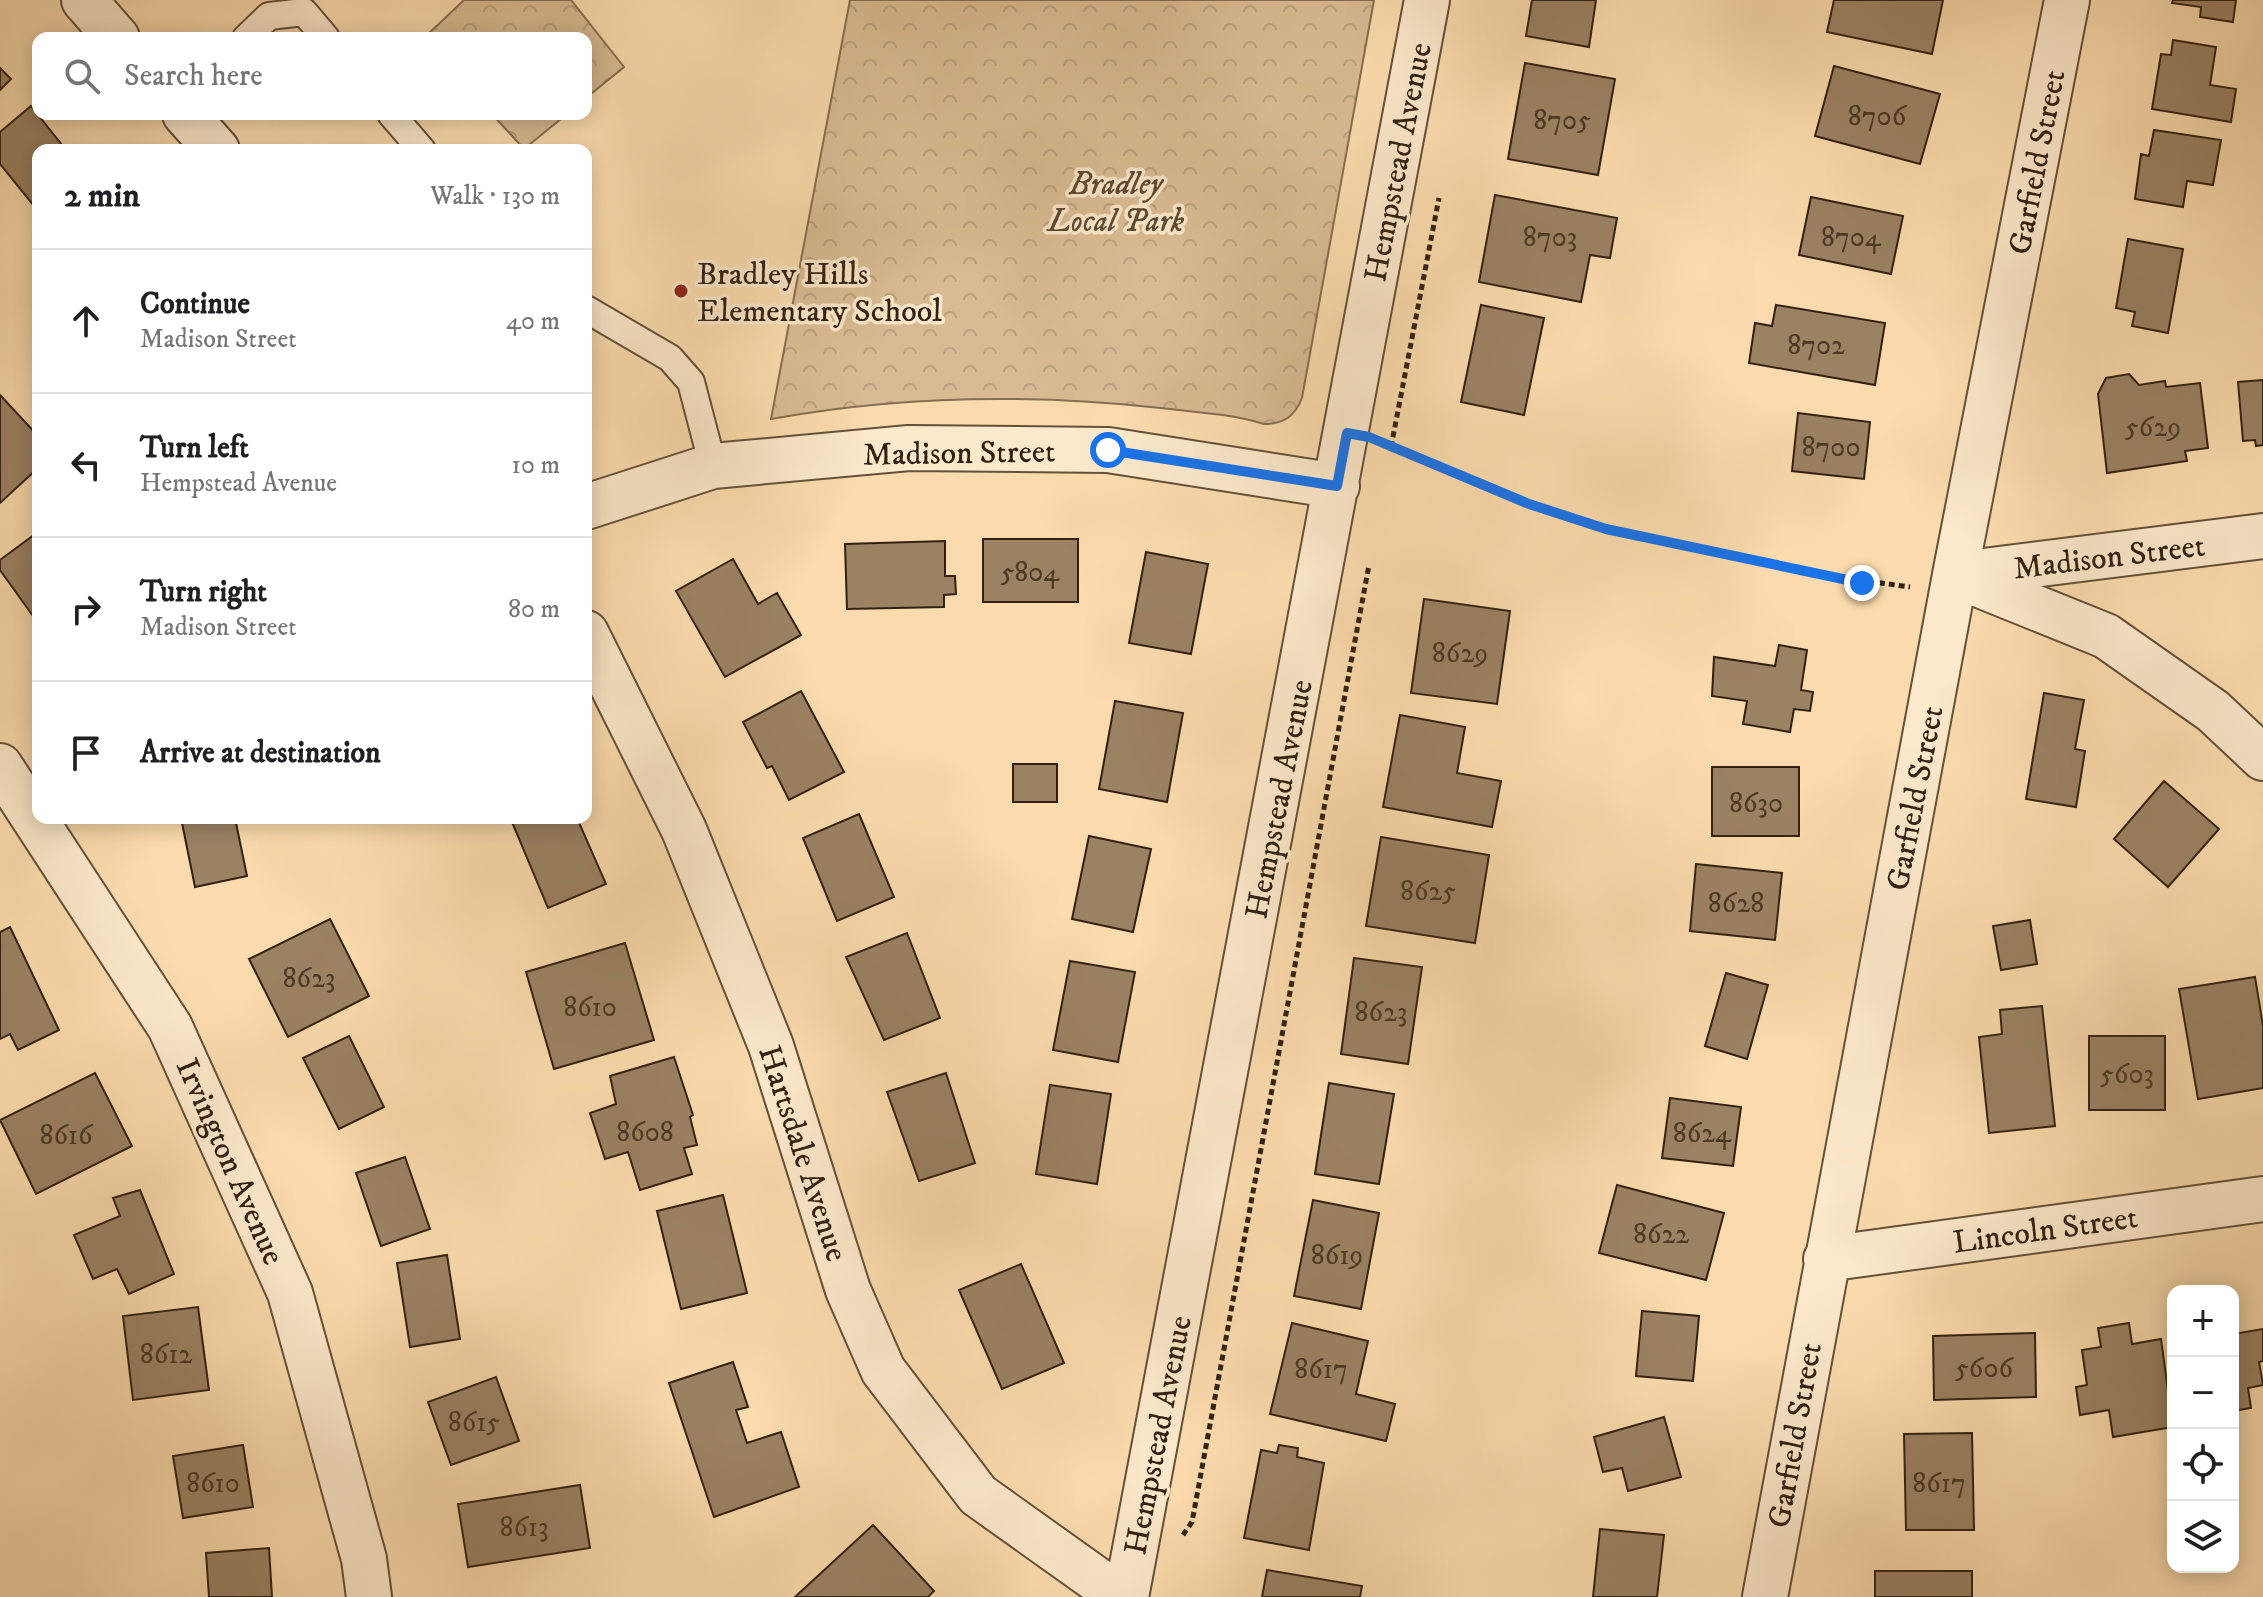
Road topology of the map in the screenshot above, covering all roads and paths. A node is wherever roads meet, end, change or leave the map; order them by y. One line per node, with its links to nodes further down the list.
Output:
1 (84, 0): 4 (street)
2 (1427, 0): 12 (street, Hempstead Avenue)
3 (2067, 0): 17 (street, Garfield Street)
4 (112, 32)
5 (252, 32): 6 (lane)
6 (321, 32)
7 (190, 120): 9 (street)
8 (396, 120): 10 (lane)
9 (212, 144)
10 (417, 144)
11 (592, 312): 13 (lane)
12 (1347, 433): 14 (street, Hempstead Avenue); 17 (path)
13 (713, 466): 14 (street, Madison Street); 15 (street, Madison Street)
14 (1337, 486): 26 (street, Hempstead Avenue)
15 (592, 505)
16 (2263, 536): 17 (street, Madison Street)
17 (1953, 591): 19 (street); 24 (street, Garfield Street)
18 (592, 645): 26 (street, Hartsdale Avenue)
19 (2263, 758)
20 (14, 785): 21 (street, Irvington Avenue)
21 (32, 813)
22 (39, 824): 25 (street, Irvington Avenue)
23 (2263, 1199): 24 (street, Lincoln Street)
24 (1826, 1259): 27 (street, Garfield Street)
25 (369, 1597)
26 (1124, 1597)
27 (1765, 1597)

